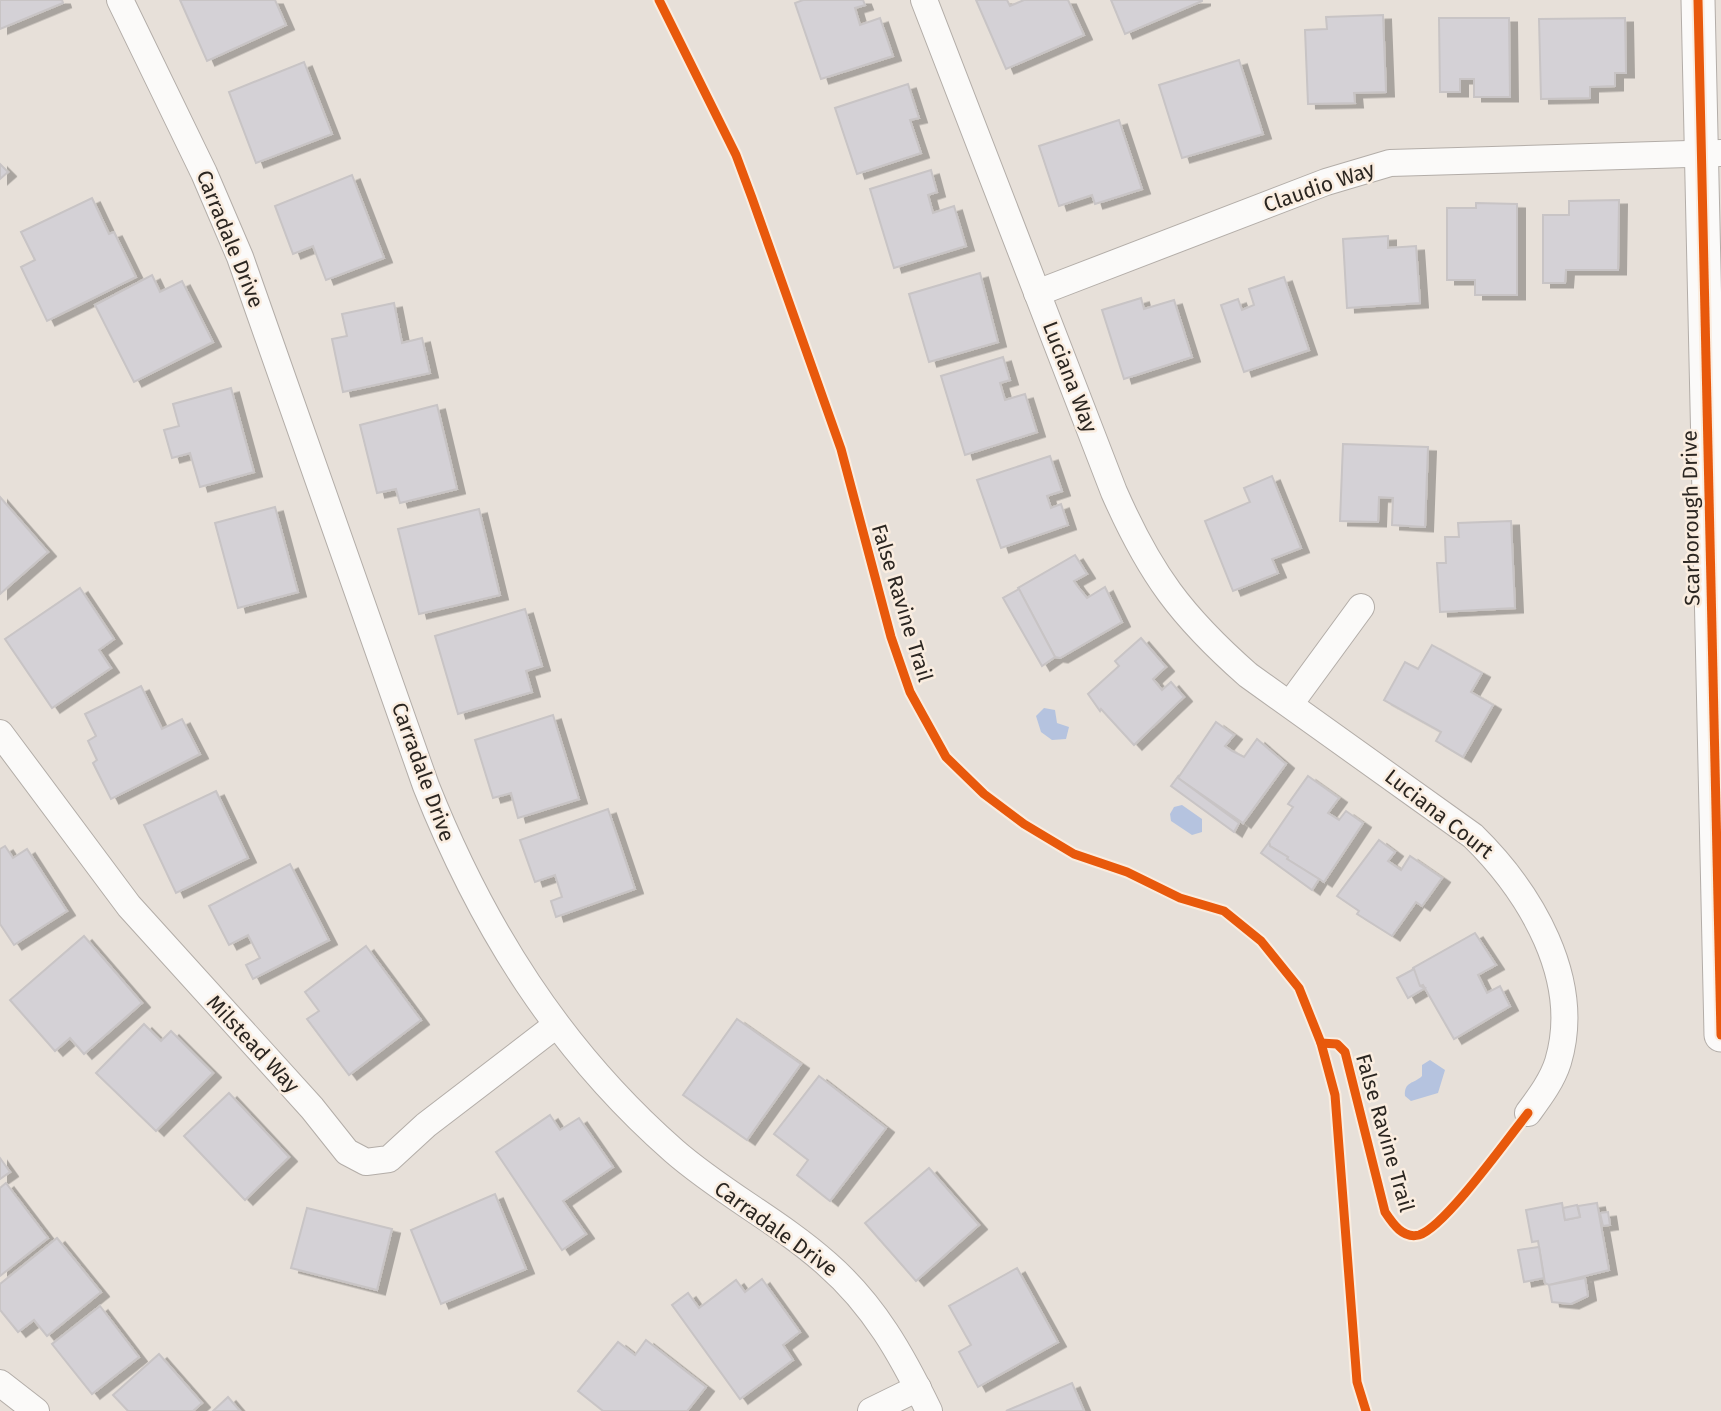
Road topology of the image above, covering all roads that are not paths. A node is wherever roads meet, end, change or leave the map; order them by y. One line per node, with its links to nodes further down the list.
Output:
1 (120, 0): 9 (street, Carradale Drive)
2 (924, 0): 5 (street, Luciana Way)
3 (1698, 0): 4 (street, Scarborough Drive)
4 (1711, 154): 5 (street, Claudio Way); 10 (street, Scarborough Drive)
5 (1037, 293): 7 (street, Luciana Way)
6 (1361, 607): 7 (street)
7 (1290, 704): 11 (street, Luciana Court)
8 (0, 733): 9 (street, Milstead Way)
9 (555, 1026): 13 (street, Carradale Drive)
10 (1721, 1035)
11 (1528, 1113)
12 (0, 1383): 14 (street)
13 (923, 1400): 15 (street)
14 (36, 1411)
15 (871, 1411)

